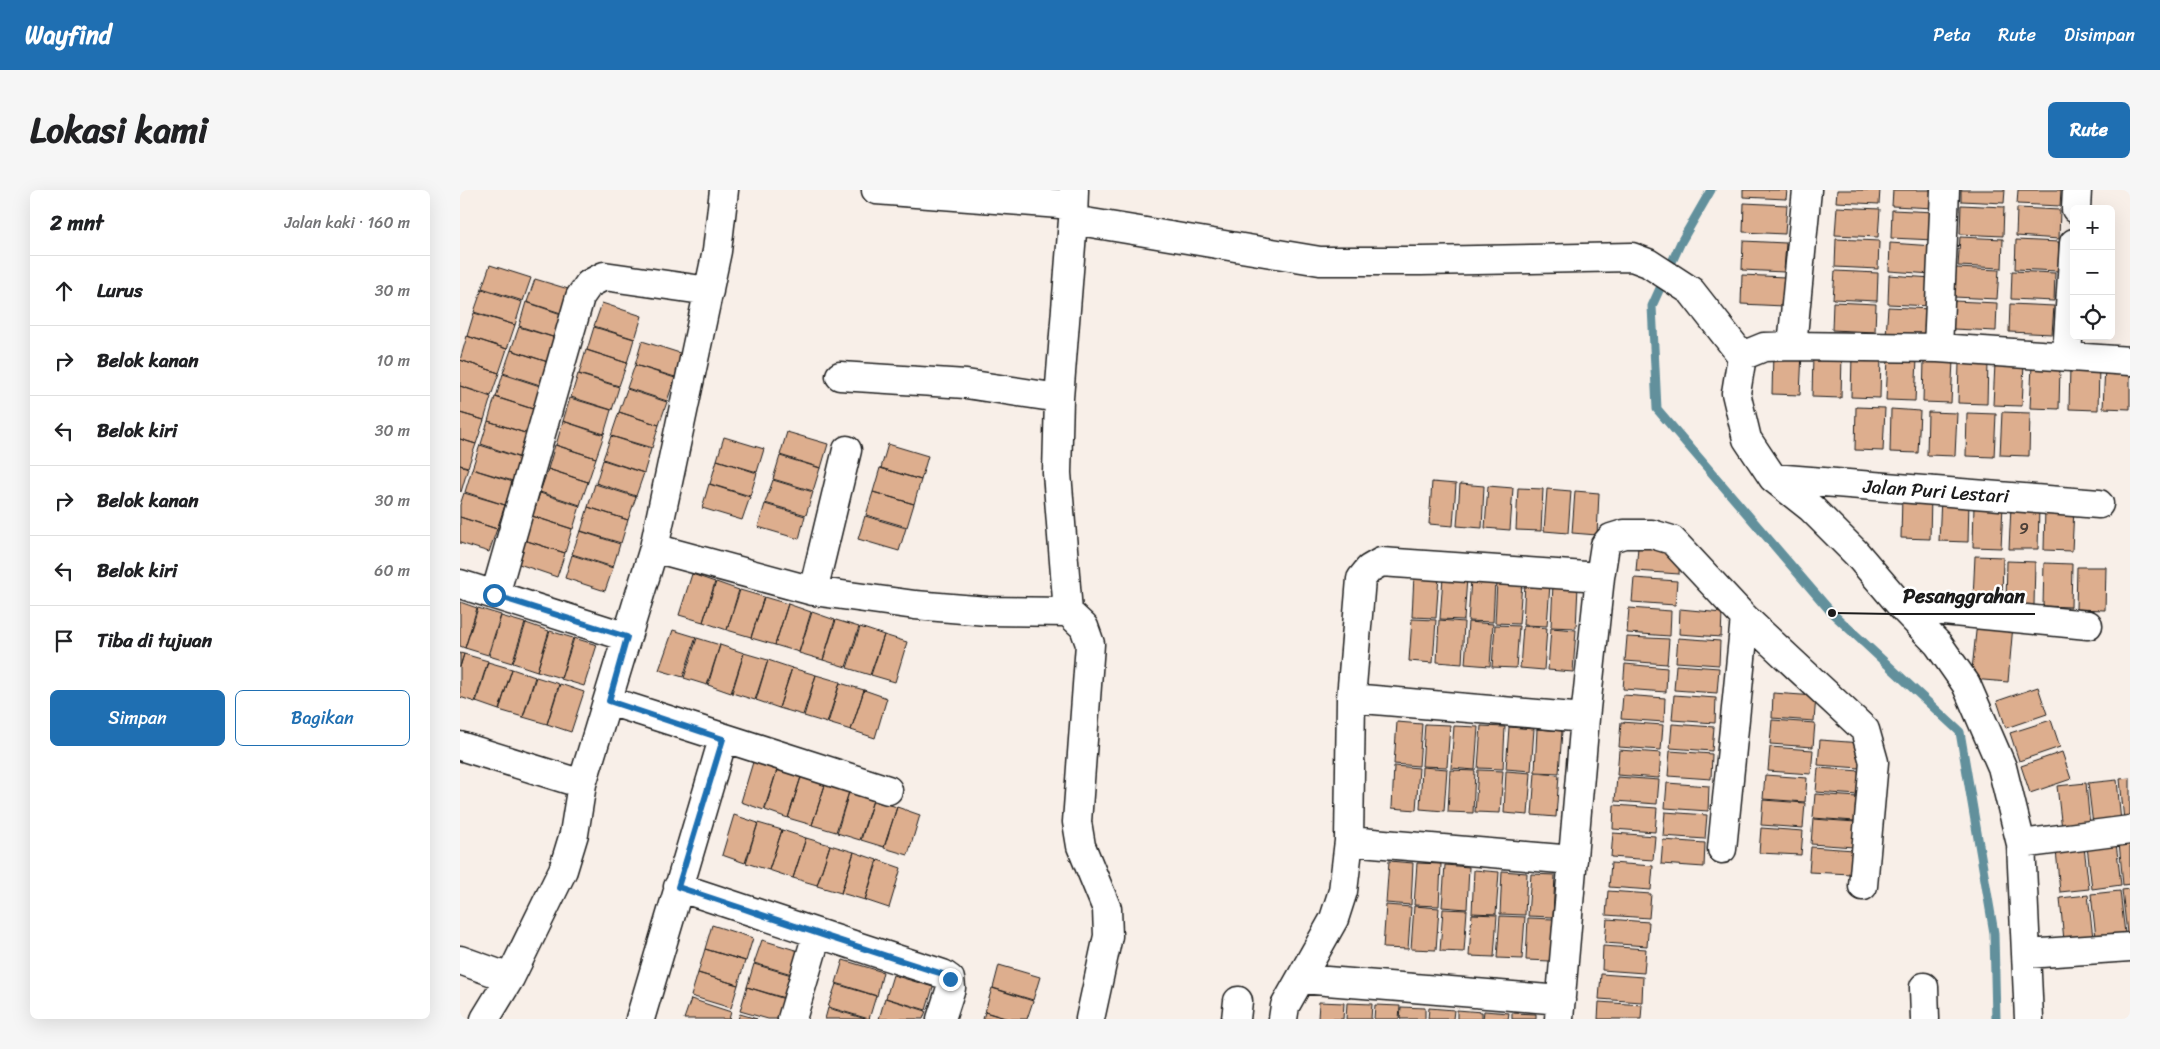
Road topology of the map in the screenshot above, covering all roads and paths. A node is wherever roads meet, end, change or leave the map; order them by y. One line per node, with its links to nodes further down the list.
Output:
1 (724, 190): 9 (street)
2 (876, 190): 6 (street)
3 (1807, 190): 10 (street)
4 (1945, 190): 11 (street)
5 (2077, 190): 7 (street)
6 (1073, 205): 13 (street); 16 (street)
7 (2076, 205)
8 (2074, 250): 12 (street)
9 (709, 290): 20 (street); 24 (street)
10 (1792, 346): 11 (street); 13 (street)
11 (1938, 348): 12 (street)
12 (2066, 355): 14 (street)
13 (1742, 356): 18 (street)
14 (2130, 361)
15 (840, 376): 16 (street)
16 (1059, 398): 26 (street)
17 (847, 450): 23 (street)
18 (1773, 478): 19 (street, Jalan Puri Lestari); 25 (street)
19 (2099, 504)
20 (654, 548): 23 (street); 29 (street)
21 (1600, 577): 27 (street); 30 (street); 32 (street)
22 (460, 584): 24 (street)
23 (813, 591): 26 (street)
24 (494, 595): 29 (street)
25 (1902, 607): 28 (street); 39 (street)
26 (1068, 612): 56 (street)
27 (1745, 618): 40 (street); 42 (street)
28 (2088, 626)
29 (627, 637): 31 (street)
30 (1351, 698): 32 (street); 38 (street)
31 (609, 701): 33 (street); 35 (street)
32 (1585, 718): 41 (street)
33 (723, 739): 36 (street); 43 (street)
34 (460, 746): 35 (street)
35 (582, 784): 48 (street)
36 (888, 790)
37 (2130, 830): 39 (street)
38 (1349, 841): 41 (street); 49 (street)
39 (2020, 844): 46 (street)
40 (1722, 849)
41 (1573, 860): 51 (street)
42 (1863, 886)
43 (678, 887): 44 (street); 53 (street)
44 (817, 934): 54 (street); 55 (street)
45 (2130, 948): 46 (street)
46 (2026, 954): 59 (street)
47 (460, 960): 48 (street)
48 (510, 978): 52 (street)
49 (1302, 979): 51 (street); 57 (street)
50 (1924, 987): 58 (street)
51 (1560, 1010)
52 (485, 1019)
53 (640, 1019)
54 (792, 1019)
55 (942, 1019)
56 (1090, 1019)
57 (1283, 1019)
58 (1924, 1019)
59 (2029, 1019)

